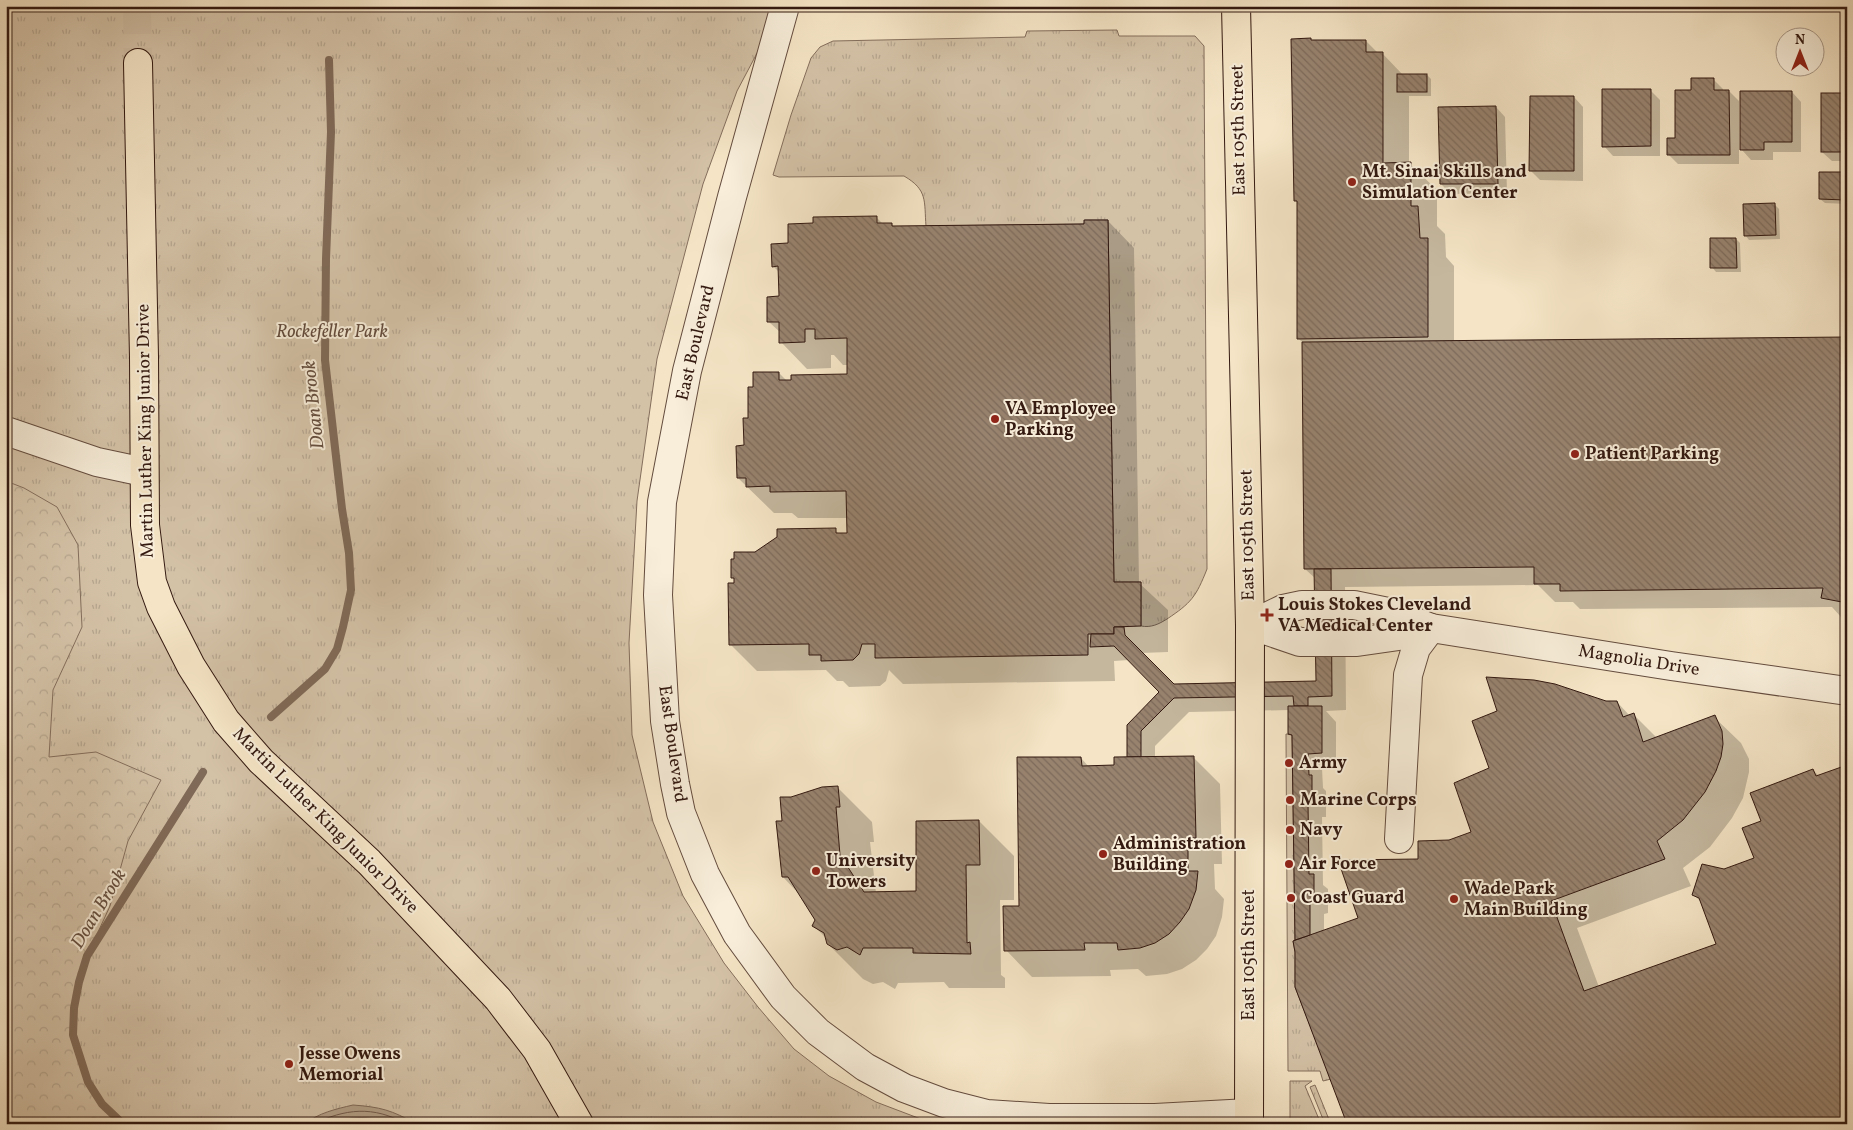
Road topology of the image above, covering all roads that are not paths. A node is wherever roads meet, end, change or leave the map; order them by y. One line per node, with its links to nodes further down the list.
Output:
1 (785, 6): 10 (street, East Boulevard)
2 (1236, 6): 6 (main road, East 105th Street)
3 (138, 63): 5 (main road, Martin Luther King Junior Drive)
4 (6, 431): 5 (street)
5 (144, 472): 11 (main road, Martin Luther King Junior Drive)
6 (1250, 625): 7 (street, Magnolia Drive); 7 (street, Magnolia Drive); 10 (main road, East 105th Street)
7 (1431, 628): 8 (street, Magnolia Drive); 9 (street)
8 (1847, 691)
9 (1399, 839)
10 (1249, 1118)
11 (580, 1124)

